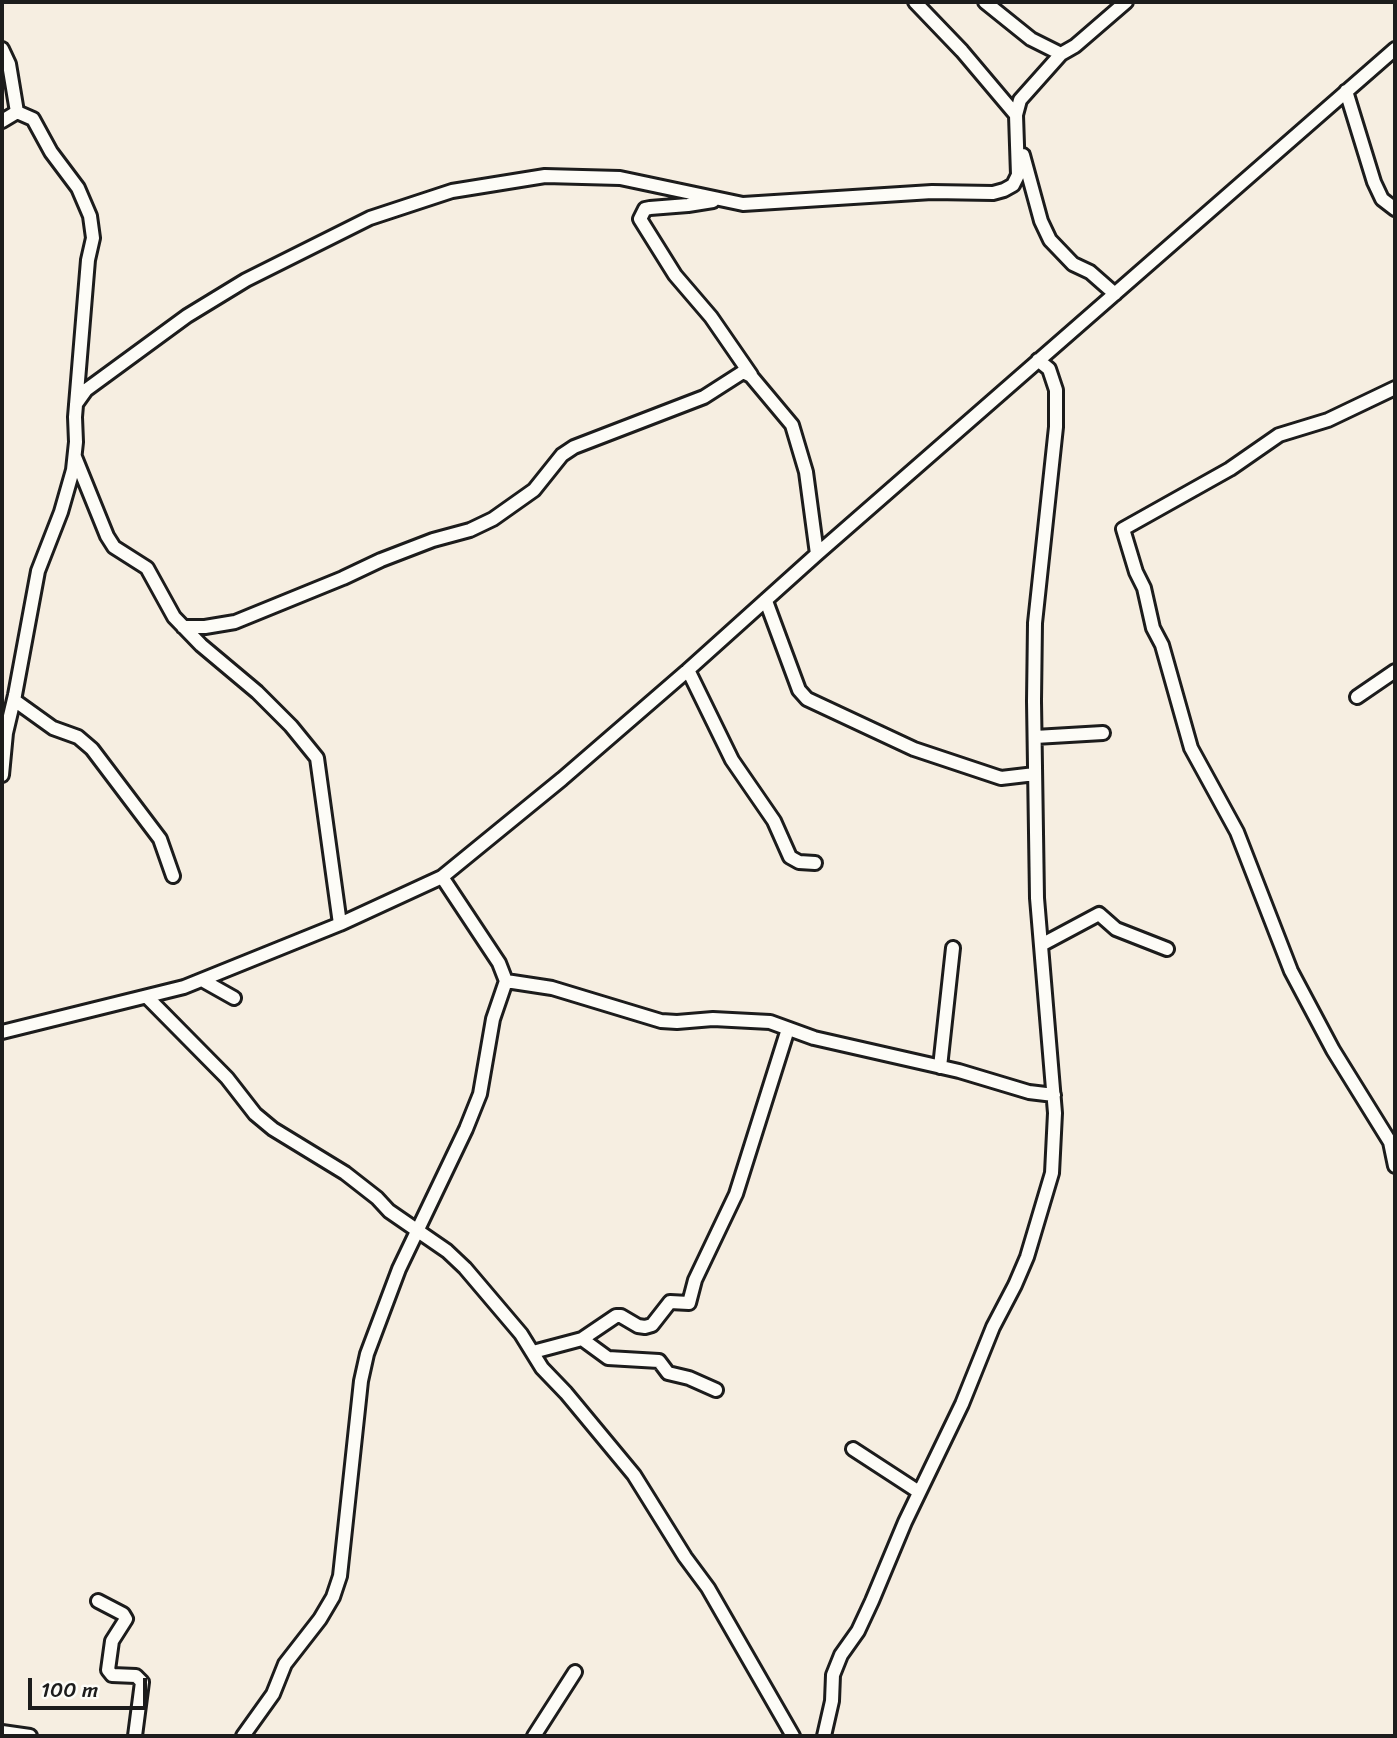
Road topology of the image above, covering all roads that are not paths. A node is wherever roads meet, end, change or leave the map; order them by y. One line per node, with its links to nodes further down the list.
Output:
1 (915, 2): 9 (street)
2 (985, 2): 6 (street)
3 (1126, 2): 6 (street)
4 (2, 49): 8 (street)
5 (1395, 50): 7 (street)
6 (1061, 54): 9 (street)
7 (1346, 91): 13 (street); 14 (street)
8 (17, 112): 10 (street); 18 (street)
9 (1016, 115): 11 (street)
10 (2, 121)
11 (1023, 179): 12 (street); 14 (street)
12 (719, 200): 16 (street); 18 (street)
13 (1395, 209)
14 (1115, 294): 15 (street)
15 (1038, 360): 20 (street); 28 (street)
16 (751, 376): 20 (street); 22 (street)
17 (1395, 388): 46 (street)
18 (76, 404): 19 (street)
19 (75, 457): 22 (street); 26 (street)
20 (817, 554): 21 (street)
21 (766, 601): 23 (street); 29 (street)
22 (183, 627): 34 (street)
23 (688, 670): 31 (street); 33 (street)
24 (1395, 671): 25 (street)
25 (1357, 697)
26 (14, 700): 30 (street); 32 (street)
27 (1103, 733): 28 (street)
28 (1035, 737): 29 (street)
29 (1035, 774): 35 (street)
30 (2, 775)
31 (815, 863)
32 (173, 876)
33 (442, 877): 34 (street); 39 (street)
34 (340, 924): 38 (street)
35 (1041, 945): 37 (street); 45 (street)
36 (954, 948): 44 (street)
37 (1167, 949)
38 (202, 980): 40 (street); 41 (street)
39 (506, 981): 42 (street); 47 (street)
40 (147, 997): 43 (street); 47 (street)
41 (233, 998)
42 (788, 1029): 44 (street); 48 (street)
43 (2, 1032)
44 (940, 1067): 45 (street)
45 (1054, 1095): 52 (street)
46 (1395, 1166)
47 (418, 1230): 49 (street); 58 (street)
48 (582, 1339): 49 (street); 50 (street)
49 (533, 1352): 60 (street)
50 (716, 1390)
51 (853, 1449): 52 (street)
52 (919, 1492): 61 (street)
53 (99, 1601): 57 (street)
54 (575, 1672): 59 (street)
55 (2, 1732): 56 (street)
56 (30, 1736)
57 (135, 1736)
58 (243, 1736)
59 (534, 1736)
60 (793, 1736)
61 (824, 1736)

